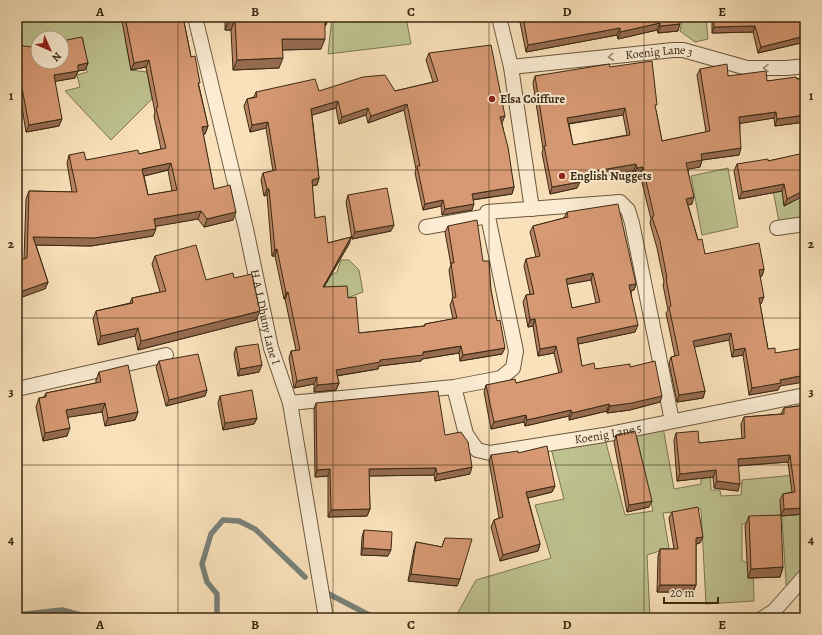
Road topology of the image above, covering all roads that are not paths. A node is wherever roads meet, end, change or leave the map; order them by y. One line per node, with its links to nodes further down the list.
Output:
1 (195, 17): 14 (street, H.A.L Dhuny Lane I)
2 (499, 17): 3 (street)
3 (511, 66): 4 (street, Koenig Lane 3, one-way to 3); 5 (street)
4 (805, 66)
5 (532, 209): 6 (street); 15 (street)
6 (488, 216): 8 (street); 11 (street)
7 (805, 224): 9 (street)
8 (426, 227)
9 (777, 228)
10 (166, 356): 12 (street)
11 (454, 387): 14 (street); 15 (street, Koenig Lane 5)
12 (17, 389)
13 (805, 395): 15 (street, Koenig Lane 5)
14 (290, 403): 17 (street, H.A.L Dhuny Lane I)
15 (672, 421)
16 (805, 576): 18 (street)
17 (326, 618)
18 (763, 618)

